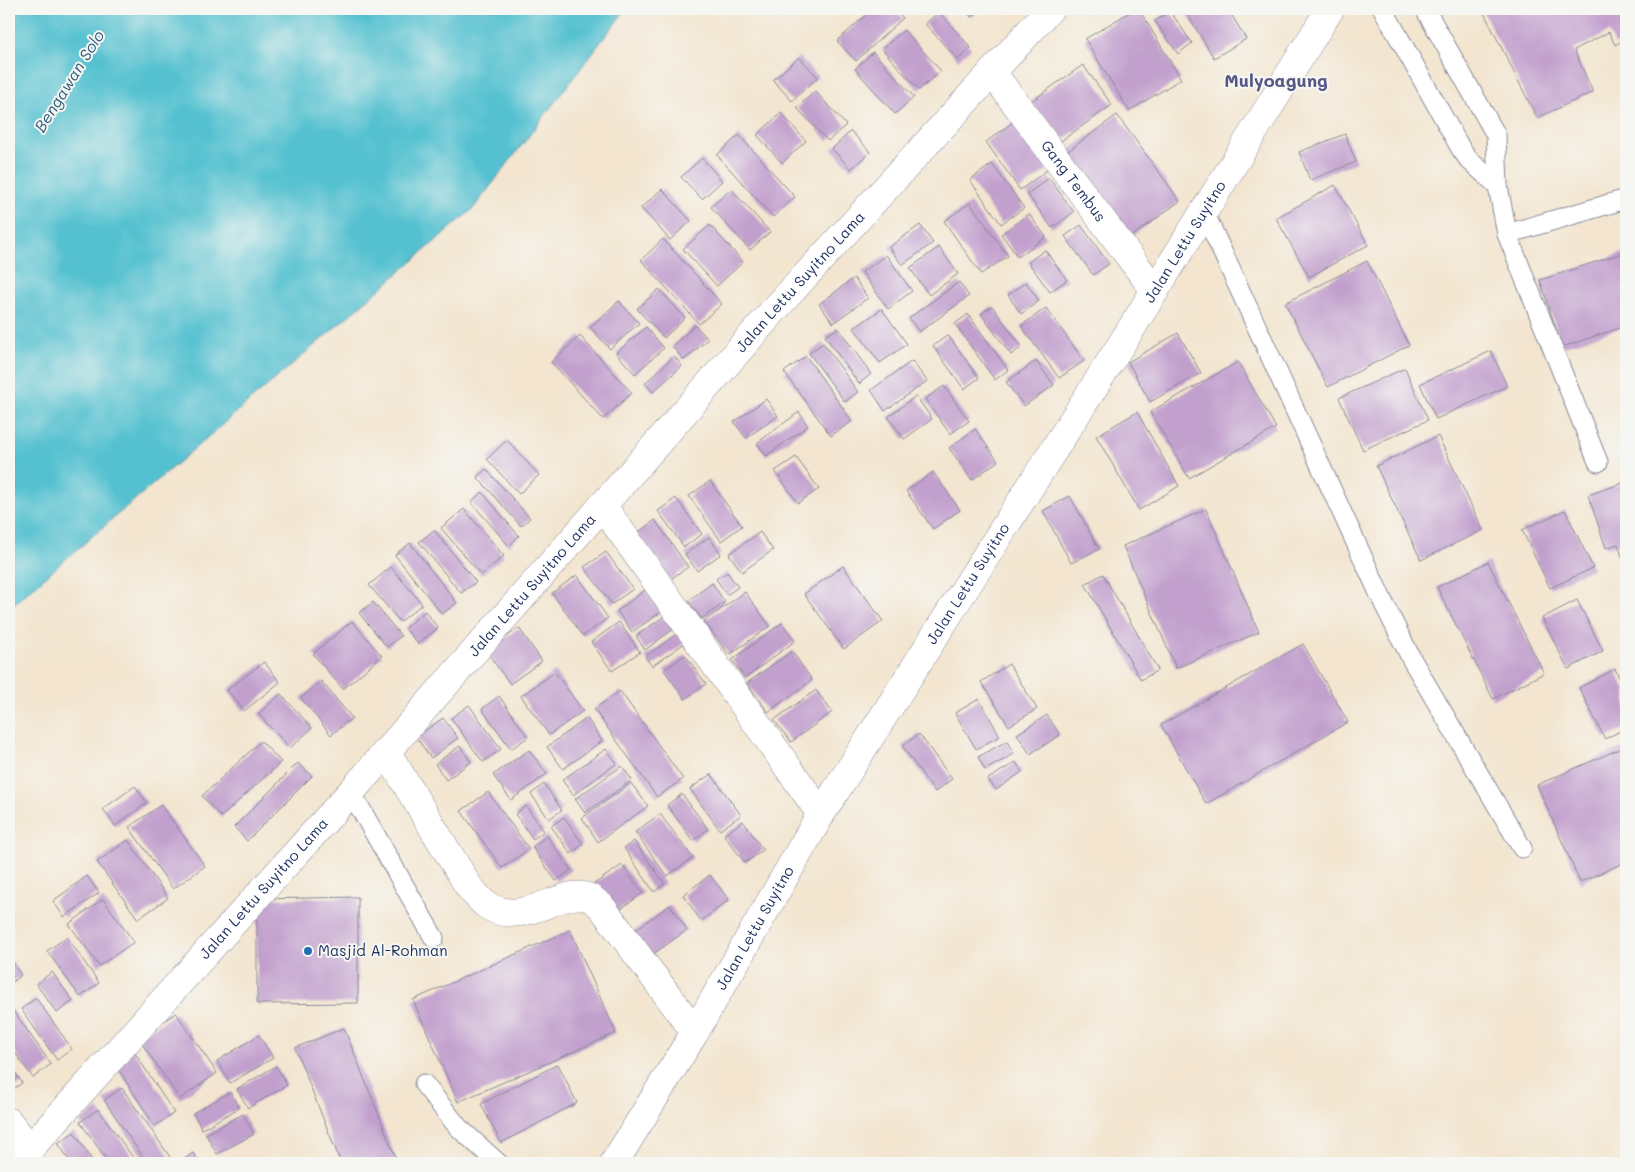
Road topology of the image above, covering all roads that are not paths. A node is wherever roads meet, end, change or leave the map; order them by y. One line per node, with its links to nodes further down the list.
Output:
1 (1050, 9): 5 (main road, Jalan Lettu Suyitno Lama)
2 (1330, 9): 8 (main road, Jalan Lettu Suyitno)
3 (1383, 9): 6 (lane)
4 (1425, 9): 6 (lane)
5 (992, 72): 10 (main road, Gang Tembus); 12 (main road, Jalan Lettu Suyitno Lama)
6 (1498, 186): 9 (lane)
7 (1626, 200): 9 (lane)
8 (1204, 212): 10 (main road, Jalan Lettu Suyitno); 16 (lane)
9 (1507, 234): 11 (lane)
10 (1155, 291): 15 (main road, Jalan Lettu Suyitno)
11 (1598, 462)
12 (602, 505): 13 (main road, Jalan Lettu Suyitno Lama); 15 (main road)
13 (386, 751): 14 (main road, Jalan Lettu Suyitno Lama); 18 (main road)
14 (351, 792): 17 (lane); 21 (main road, Jalan Lettu Suyitno Lama)
15 (821, 814): 18 (main road, Jalan Lettu Suyitno)
16 (1522, 848)
17 (434, 938)
18 (695, 1032): 23 (main road, Jalan Lettu Suyitno)
19 (424, 1084): 22 (lane)
20 (9, 1122): 21 (main road)
21 (23, 1156)
22 (498, 1163)
23 (614, 1163)

